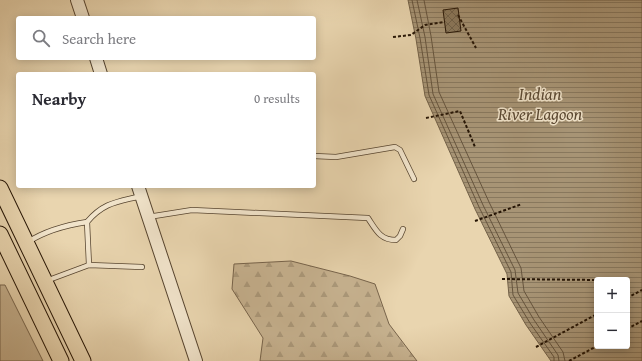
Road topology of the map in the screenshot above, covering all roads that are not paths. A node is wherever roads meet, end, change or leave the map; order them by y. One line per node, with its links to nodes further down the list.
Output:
1 (77, 0): 2 (street)
2 (82, 16)
3 (97, 60): 4 (street)
4 (100, 72)
5 (316, 156): 6 (lane)
6 (414, 179)
7 (0, 188): 13 (main road)
8 (140, 191): 9 (street); 10 (lane)
9 (148, 217): 11 (lane); 19 (street)
10 (87, 222): 13 (lane); 14 (lane)
11 (403, 229)
12 (0, 234): 17 (main road)
13 (26, 243): 16 (main road)
14 (89, 265): 15 (lane); 16 (lane)
15 (142, 267)
16 (45, 282): 18 (main road)
17 (61, 361)
18 (83, 361)
19 (196, 361)

